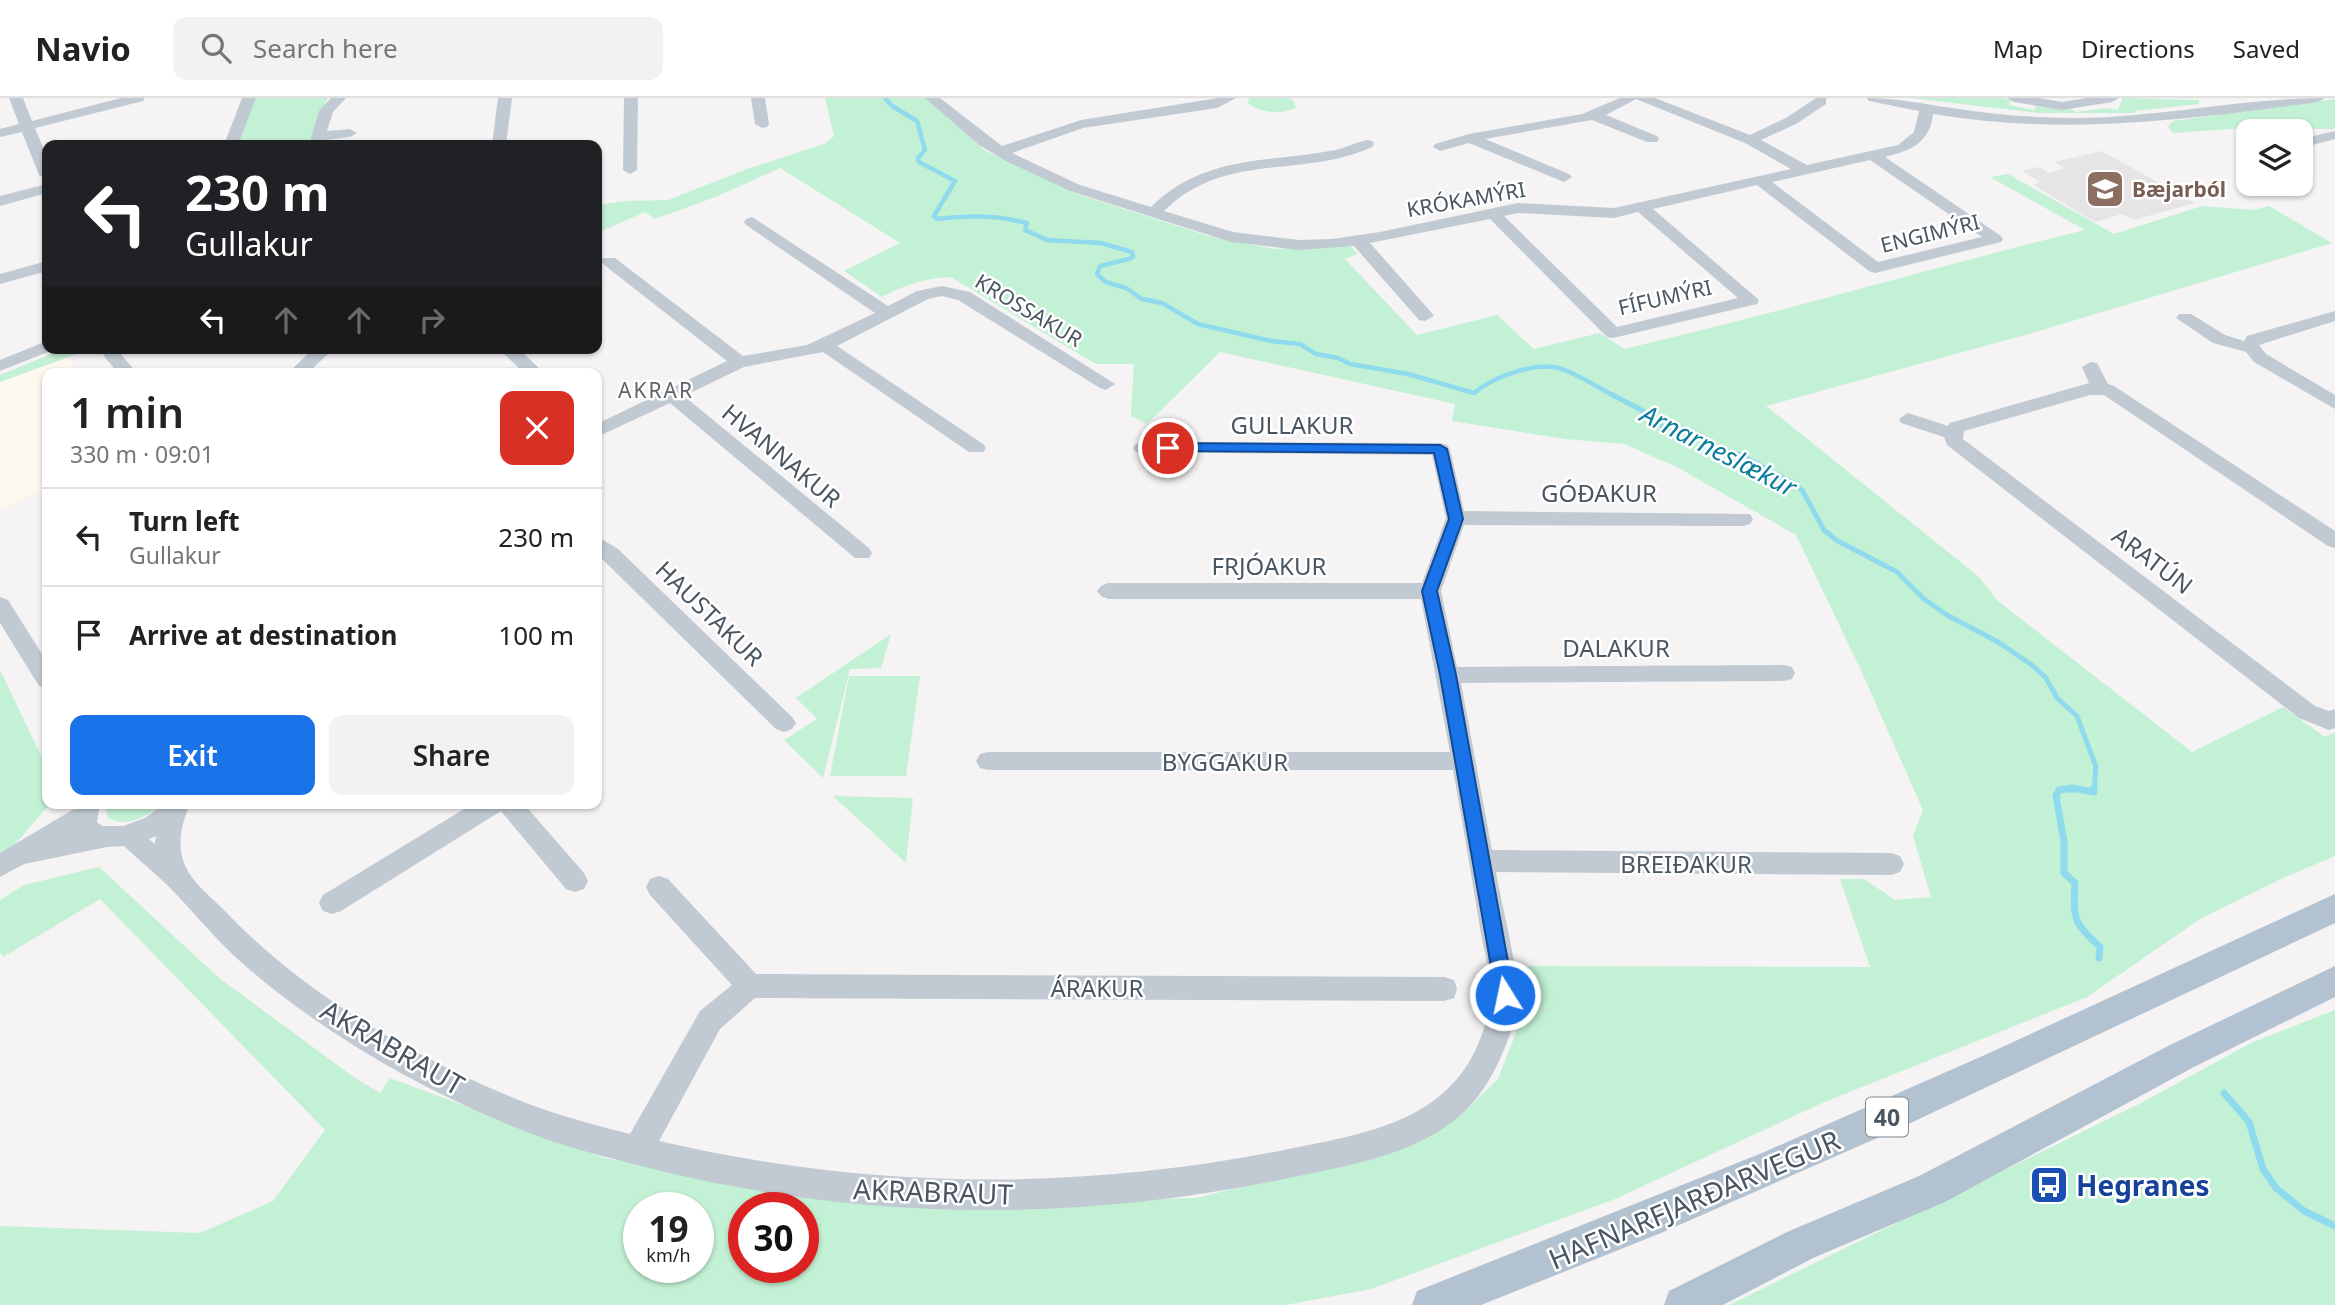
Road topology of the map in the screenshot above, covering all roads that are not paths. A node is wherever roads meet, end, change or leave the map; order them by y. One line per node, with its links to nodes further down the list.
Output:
1 (16, 98): 22 (street)
2 (138, 98): 22 (street)
3 (249, 98): 29 (street)
4 (339, 98): 30 (street)
5 (505, 98): 32 (street)
6 (631, 98): 40 (street)
7 (758, 98): 21 (street)
8 (932, 98): 37 (street, KRÓKAMÝRI)
9 (1229, 98): 37 (street)
10 (1630, 98): 20 (street)
11 (1642, 98): 33 (street)
12 (1874, 98): 18 (street)
13 (2014, 98): 14 (street)
14 (2112, 98)
15 (2210, 98): 19 (street)
16 (2318, 98): 19 (street)
17 (1821, 101): 33 (street)
18 (1926, 109): 19 (street); 38 (street, KRÓKAMÝRI)
19 (2228, 109)
20 (1595, 116): 27 (street); 28 (street)
21 (762, 124)
22 (27, 126): 23 (street); 39 (street)
23 (0, 133)
24 (350, 133): 31 (street)
25 (2313, 134): 26 (street)
26 (2333, 135): 34 (street)
27 (1469, 138): 36 (street); 42 (street)
28 (1652, 139)
29 (233, 140)
30 (317, 140)
31 (321, 140)
32 (500, 140)
33 (1750, 140): 41 (street)
34 (2313, 141)
35 (1367, 144): 48 (street)
36 (1440, 147)
37 (1001, 152): 48 (street, KRÓKAMÝRI)
38 (1874, 156): 41 (street, KRÓKAMÝRI); 43 (street, ENGIMÝRI)
39 (42, 163)
40 (630, 170)
41 (1807, 171): 43 (street, KRÓKAMÝRI)
42 (1564, 177)
43 (1761, 181): 46 (street, KRÓKAMÝRI)
44 (42, 189): 45 (street)
45 (0, 201)
46 (1641, 207): 47 (street, KRÓKAMÝRI); 47 (street, FÍFUMÝRI)
47 (1493, 213): 50 (street, KRÓKAMÝRI)
48 (1152, 214): 50 (street, KRÓKAMÝRI)
49 (752, 222): 54 (street)
50 (1358, 240): 55 (street)
51 (608, 261): 66 (street)
52 (42, 267): 53 (street)
53 (0, 279)
54 (887, 313): 59 (street, KROSSAKUR); 72 (street, KROSSAKUR)
55 (1425, 316)
56 (2335, 316): 61 (street)
57 (2185, 318): 61 (street)
58 (42, 338): 64 (street)
59 (825, 345): 66 (street, KROSSAKUR); 79 (street)
60 (42, 348): 67 (street)
61 (2251, 348): 75 (street)
62 (318, 354): 70 (street)
63 (514, 354): 71 (street)
64 (0, 355)
65 (112, 355): 69 (street)
66 (739, 362): 74 (street, KROSSAKUR)
67 (0, 366)
68 (2091, 367): 73 (street)
69 (124, 368)
70 (303, 368)
71 (529, 368)
72 (1106, 384)
73 (2101, 389): 78 (street); 83 (street)
74 (671, 394): 77 (street, KROSSAKUR); 85 (street, HVANNAKUR)
75 (2335, 404)
76 (1908, 419): 78 (street, ARATÚN)
77 (602, 427)
78 (1953, 434): 92 (street, ARATÚN)
79 (975, 448)
80 (1143, 448): 81 (street, GULLAKUR)
81 (1456, 519): 82 (street, GÓÐAKUR); 86 (street)
82 (1742, 519)
83 (2335, 541)
84 (602, 547): 93 (street, HAUSTAKUR)
85 (862, 553)
86 (1430, 591): 87 (street, FRJÓAKUR); 91 (street, AKRABRAUT)
87 (1108, 592)
88 (0, 605): 89 (street)
89 (42, 672)
90 (1784, 673): 91 (street, DALAKUR)
91 (1448, 675): 95 (street, AKRABRAUT)
92 (2332, 720)
93 (784, 723)
94 (988, 761): 95 (street, BYGGAKUR)
95 (1462, 761): 104 (street, AKRABRAUT)
96 (173, 809): 101 (street)
97 (175, 809): 106 (street, AKRABRAUT)
98 (484, 809): 109 (street)
99 (513, 809): 107 (street)
100 (85, 810): 102 (street); 103 (street)
101 (130, 836): 102 (street); 106 (street, AKRABRAUT)
102 (103, 838): 103 (street)
103 (8, 861)
104 (1480, 861): 105 (street, BREIÐAKUR); 114 (street, AKRABRAUT)
105 (1891, 864)
106 (180, 881): 114 (street, AKRABRAUT)
107 (575, 881)
108 (659, 887): 112 (street)
109 (332, 903)
110 (2335, 908): 115 (main road, HAFNARFJARÐARVEGUR / 40)
111 (2335, 981): 116 (main road)
112 (750, 986): 113 (street, ÁRAKUR); 114 (street)
113 (1444, 989)
114 (637, 1151)
115 (1431, 1305)
116 (1683, 1305)

